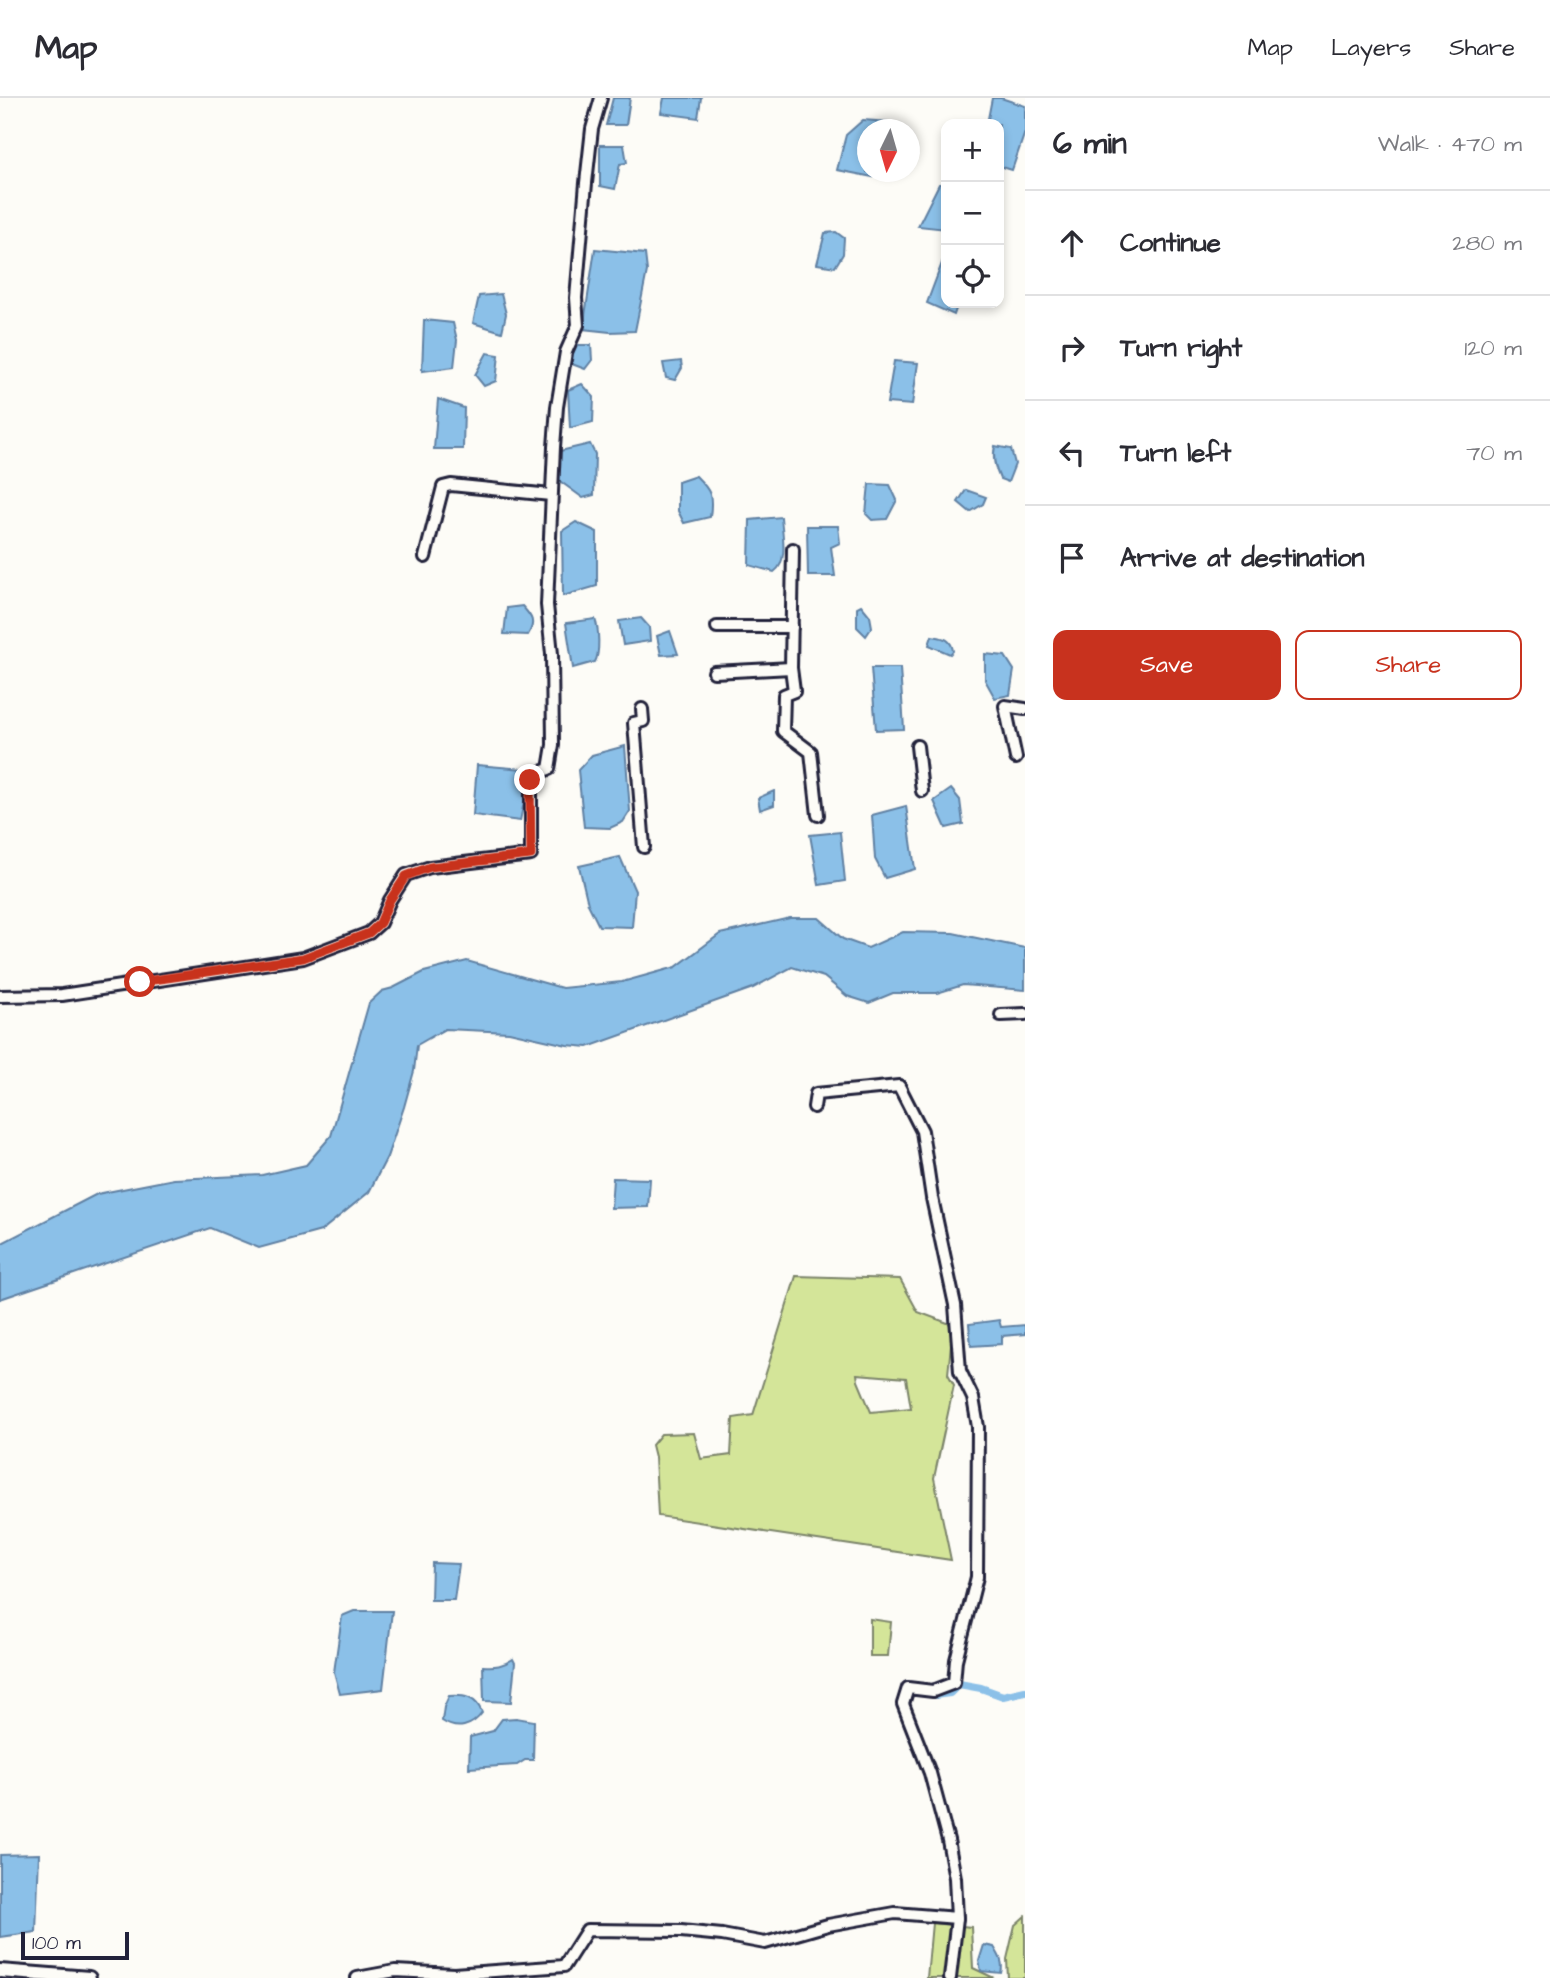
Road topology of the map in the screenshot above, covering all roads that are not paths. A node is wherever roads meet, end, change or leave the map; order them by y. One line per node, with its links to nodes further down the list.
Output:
1 (601, 98): 2 (street)
2 (551, 495): 4 (street); 16 (street)
3 (793, 549): 6 (street)
4 (425, 557)
5 (717, 627): 6 (street)
6 (792, 627): 7 (street)
7 (791, 668): 8 (street); 14 (street)
8 (714, 672)
9 (642, 709): 15 (street)
10 (1025, 709): 12 (street)
11 (917, 746): 13 (street)
12 (1016, 758)
13 (922, 792)
14 (818, 815)
15 (644, 847)
16 (0, 996)
17 (1025, 1014): 18 (street)
18 (1001, 1015)
19 (814, 1107): 20 (street)
20 (957, 1918): 23 (street); 24 (street)
21 (0, 1971): 22 (main road)
22 (89, 1978)
23 (357, 1978)
24 (950, 1978)

